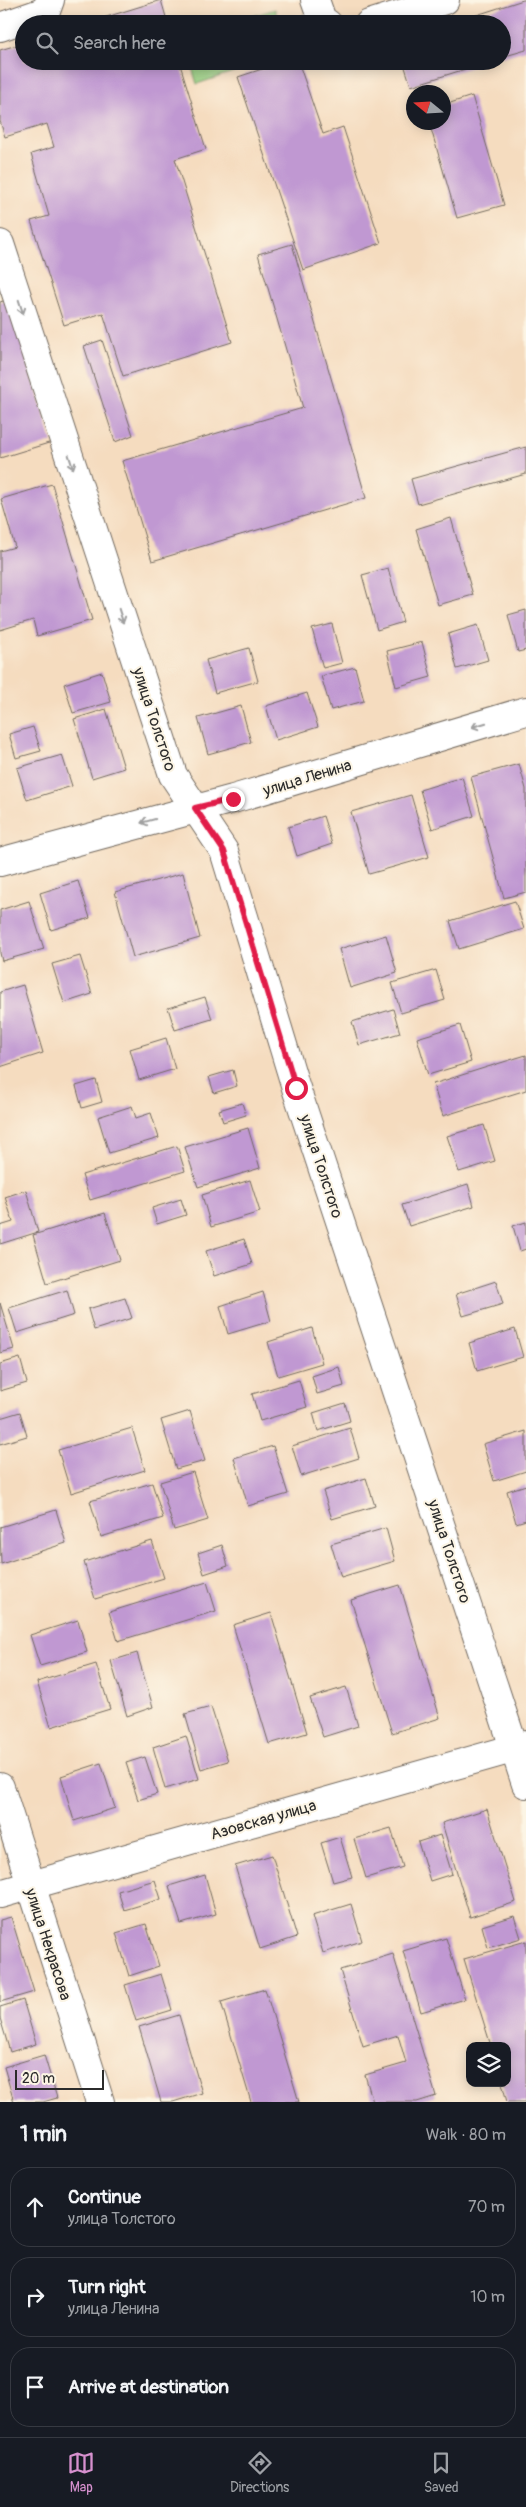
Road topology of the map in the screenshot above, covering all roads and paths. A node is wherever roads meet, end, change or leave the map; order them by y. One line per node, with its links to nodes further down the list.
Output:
1 (50, 0): 4 (street)
2 (315, 0): 5 (street)
3 (445, 0): 6 (street)
4 (34, 15)
5 (320, 15)
6 (398, 15)
7 (15, 22): 8 (street)
8 (0, 27)
9 (0, 244): 11 (street, улица Толстого, one-way to 11)
10 (526, 711): 11 (street, улица Ленина, one-way to 11)
11 (195, 808): 12 (street, улица Ленина, one-way to 12); 13 (street, улица Толстого)
12 (0, 862)
13 (520, 1746): 14 (street, улица Толстого); 16 (street, Азовская улица)
14 (526, 1784)
15 (0, 1786): 16 (street, улица Некрасова)
16 (31, 1886): 17 (street, Азовская улица); 18 (street, улица Некрасова)
17 (0, 1894)
18 (100, 2102)

